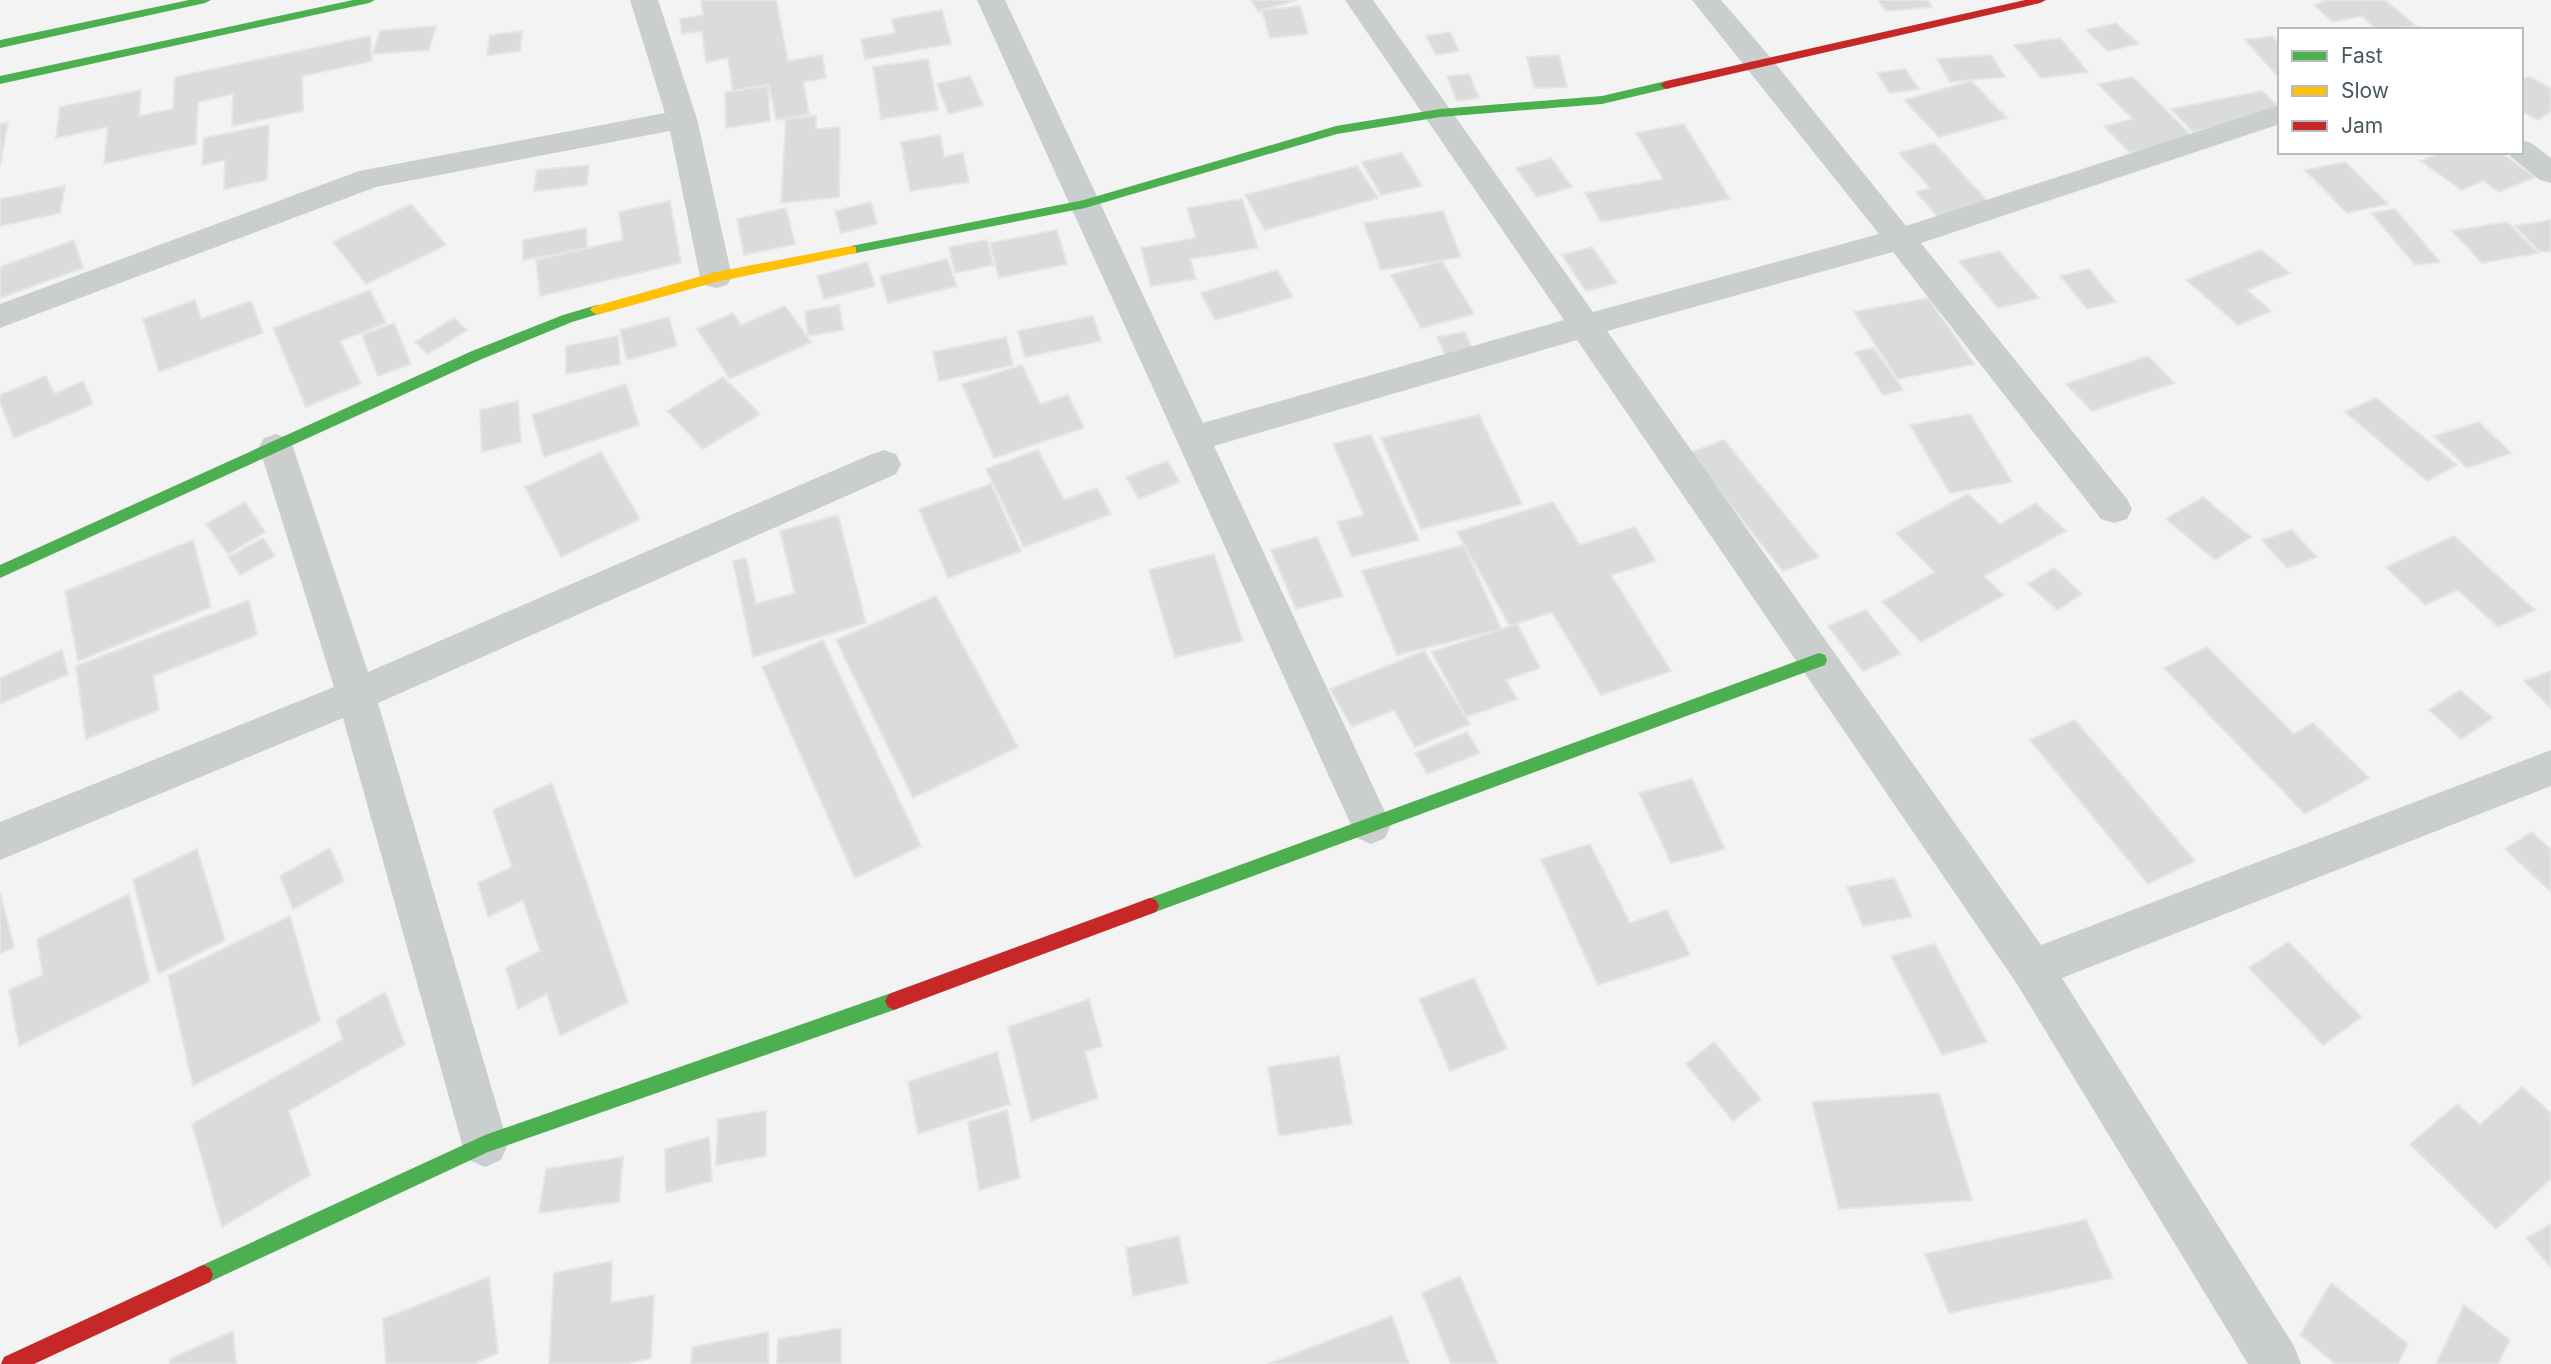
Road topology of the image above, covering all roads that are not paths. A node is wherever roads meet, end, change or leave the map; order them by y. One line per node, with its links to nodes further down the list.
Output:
1 (205, 0): 8 (street)
2 (369, 0): 10 (street)
3 (644, 0): 13 (street)
4 (991, 0): 16 (street)
5 (1359, 0): 11 (street)
6 (1706, 0): 9 (street)
7 (2040, 0): 9 (street)
8 (0, 44)
9 (1761, 64): 11 (street); 17 (street)
10 (0, 80)
11 (1440, 113): 16 (street); 20 (street)
12 (2278, 115): 17 (street)
13 (681, 119): 18 (street); 19 (street)
14 (2523, 152): 15 (street)
15 (2551, 173)
16 (1085, 204): 18 (street); 21 (street)
17 (1900, 239): 20 (street); 24 (street)
18 (716, 277): 22 (street)
19 (0, 316)
20 (1587, 325): 21 (street); 26 (street)
21 (1192, 439): 29 (street)
22 (276, 447): 25 (street); 27 (street)
23 (884, 464): 27 (street)
24 (2114, 509)
25 (0, 572)
26 (1819, 660): 29 (street); 31 (street)
27 (356, 695): 30 (street); 32 (street)
28 (2551, 768): 31 (street)
29 (1371, 825): 32 (street)
30 (0, 841)
31 (2032, 969): 34 (street)
32 (485, 1144): 33 (street)
33 (11, 1364)
34 (2276, 1364)

